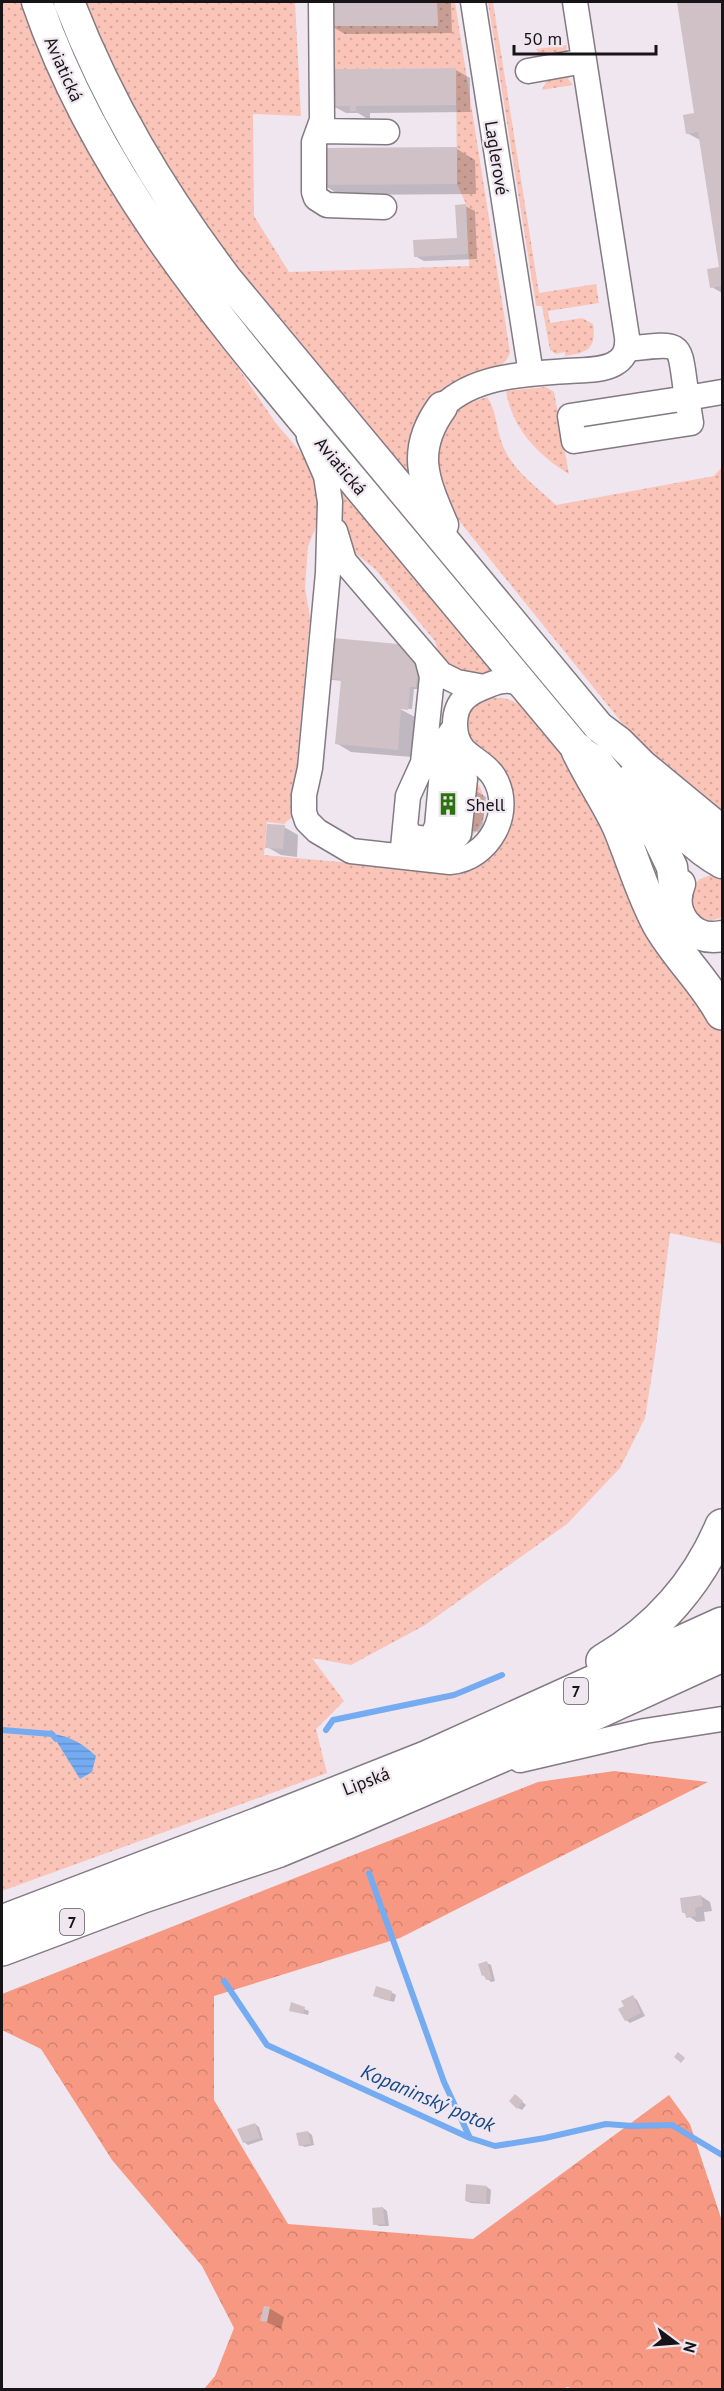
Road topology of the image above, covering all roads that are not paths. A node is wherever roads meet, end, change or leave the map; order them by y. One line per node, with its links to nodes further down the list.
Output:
1 (37, 2): 15 (main road, Aviatická)
2 (69, 2): 17 (main road, Aviatická)
3 (321, 2): 8 (lane)
4 (473, 2): 12 (lane, Laglerové)
5 (575, 2): 6 (lane)
6 (584, 61): 7 (lane); 11 (lane)
7 (528, 71)
8 (318, 131): 9 (lane); 10 (lane)
9 (387, 132)
10 (384, 207)
11 (627, 349): 12 (lane); 13 (lane)
12 (531, 374): 14 (lane)
13 (723, 392)
14 (442, 407): 17 (main road)
15 (300, 416): 16 (lane); 20 (main road, Aviatická)
16 (330, 502): 18 (lane); 24 (lane)
17 (458, 558): 22 (main road, Aviatická)
18 (427, 658): 19 (lane); 24 (lane)
19 (484, 687): 20 (lane); 21 (lane)
20 (527, 688): 22 (main road, Aviatická)
21 (455, 726): 24 (lane); 24 (lane)
22 (589, 739): 23 (main road, Aviatická); 25 (main road); 26 (main road, Aviatická); 29 (highway)
23 (723, 831)
24 (414, 842)
25 (723, 864): 26 (main road)
26 (679, 913): 27 (main road); 28 (highway)
27 (720, 938)
28 (723, 975)
29 (723, 1013)
30 (723, 1526): 34 (highway)
31 (723, 1624): 34 (highway, Lipská / 7)
32 (723, 1655): 34 (highway, Lipská / 7)
33 (723, 1719): 34 (lane)
34 (435, 1769): 35 (highway, Lipská / 7); 36 (highway, Lipská / 7)
35 (2, 1922)
36 (2, 1949)

